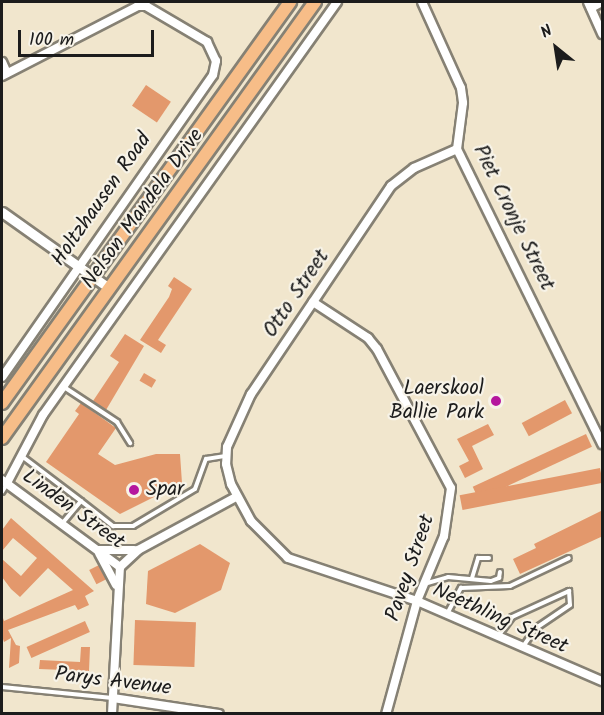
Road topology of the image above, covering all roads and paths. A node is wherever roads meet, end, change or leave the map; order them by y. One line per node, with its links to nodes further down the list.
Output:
1 (290, 2): 14 (highway, Nelson Mandela Drive)
2 (315, 2): 15 (highway, Nelson Mandela Drive)
3 (337, 2): 18 (street)
4 (422, 2): 11 (street, Piet Cronje Street)
5 (603, 2): 7 (street)
6 (155, 5): 10 (street); 13 (street, Holtzhausen Road)
7 (589, 5): 8 (street)
8 (603, 34)
9 (2, 62): 10 (street)
10 (4, 74)
11 (457, 149): 16 (street, Otto Street); 22 (street, Piet Cronje Street)
12 (2, 212): 13 (street)
13 (77, 266): 14 (street); 17 (street, Holtzhausen Road)
14 (93, 276): 15 (street); 19 (highway, Nelson Mandela Drive)
15 (109, 288): 20 (highway, Nelson Mandela Drive)
16 (313, 302): 23 (street, Otto Street); 37 (street, Pavey Street)
17 (2, 377)
18 (64, 387): 21 (lane); 24 (street)
19 (2, 403)
20 (2, 438)
21 (130, 443)
22 (603, 444)
23 (226, 456): 27 (street); 28 (lane)
24 (23, 457): 25 (street); 28 (lane)
25 (4, 482): 26 (lane); 29 (street, Linden Street)
26 (2, 492)
27 (236, 497): 31 (street); 39 (street, Neethling Street)
28 (81, 501): 29 (lane)
29 (62, 525): 30 (street, Linden Street)
30 (96, 550): 31 (street); 34 (street, Linden Street); 38 (street)
31 (138, 550): 34 (street)
32 (489, 558): 36 (lane)
33 (569, 558): 40 (lane)
34 (120, 567): 38 (street, Linden Street)
35 (500, 572): 36 (lane)
36 (472, 578): 37 (lane)
37 (424, 584): 39 (street, Pavey Street)
38 (117, 586): 45 (street, Linden Street)
39 (417, 601): 40 (street, Neethling Street); 48 (street, Pavey Street)
40 (446, 615): 41 (street, Neethling Street)
41 (498, 637): 42 (street, Neethling Street); 42 (lane)
42 (522, 648): 43 (street, Neethling Street)
43 (603, 681)
44 (2, 687): 45 (lane, Parys Avenue)
45 (113, 698): 46 (street, Linden Street); 47 (street, Parys Avenue)
46 (111, 714)
47 (219, 714)
48 (386, 714)

